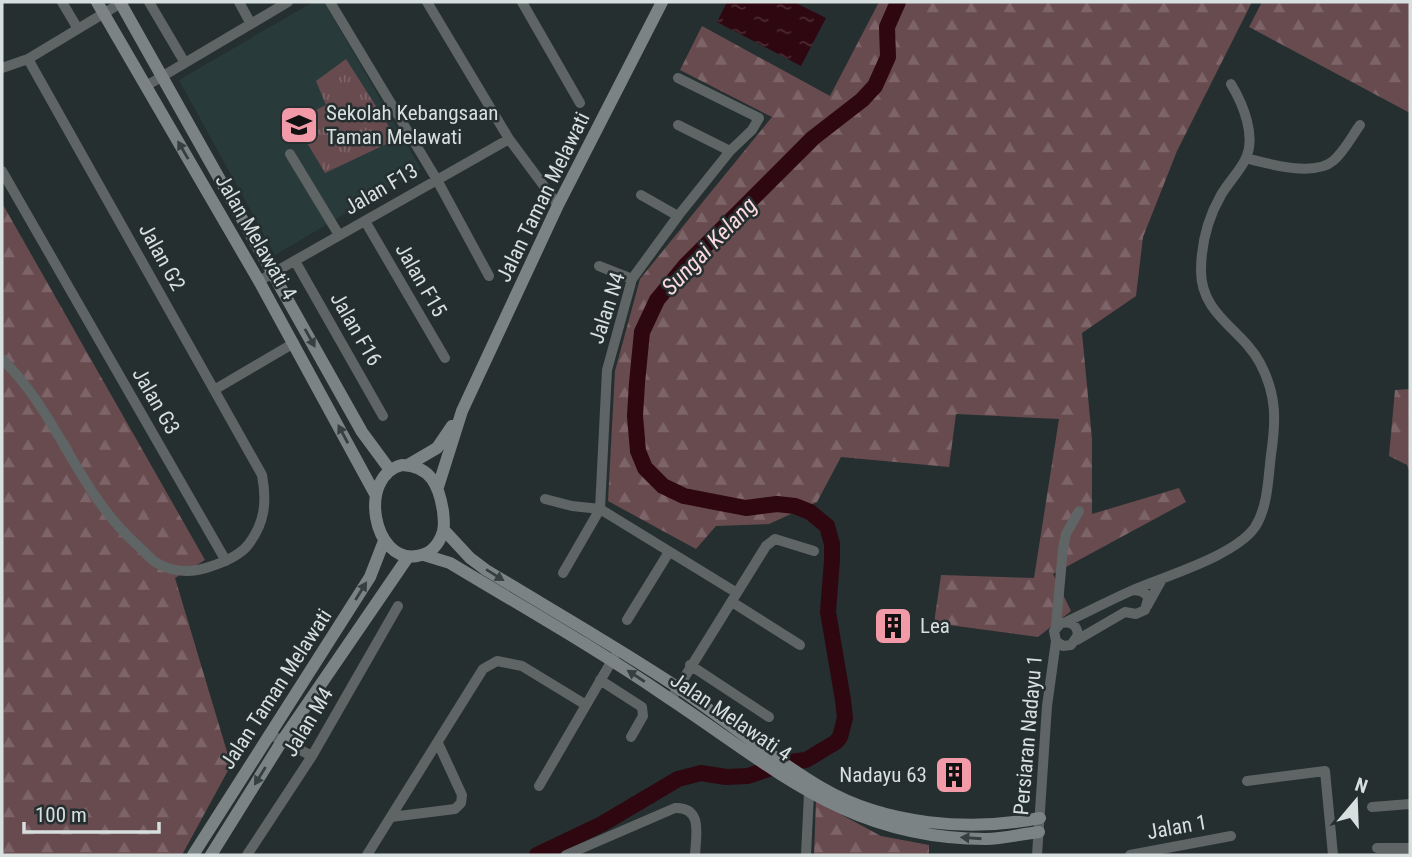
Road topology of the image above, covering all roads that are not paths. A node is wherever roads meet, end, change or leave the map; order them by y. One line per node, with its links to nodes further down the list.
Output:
1 (62, 2): 13 (street)
2 (97, 2): 11 (street, Jalan Melawati 4)
3 (149, 2): 15 (street)
4 (239, 2): 12 (street)
5 (288, 2): 12 (street)
6 (330, 2): 29 (street)
7 (427, 2): 24 (street)
8 (522, 2): 21 (street)
9 (662, 2): 31 (street, Jalan Taman Melawati)
10 (120, 3): 11 (street); 17 (street, Jalan Melawati 4)
11 (104, 14): 13 (street); 20 (street, Jalan Melawati 4)
12 (251, 24): 15 (street)
13 (78, 29): 14 (street)
14 (28, 58): 16 (street); 44 (street, Jalan G2)
15 (185, 63): 17 (street)
16 (3, 65)
17 (163, 75): 20 (street); 37 (street, Jalan Melawati 4)
18 (677, 78): 25 (street, Jalan N4)
19 (1231, 85): 27 (street)
20 (146, 86): 40 (street, Jalan Melawati 4, one-way to 20)
21 (580, 103)
22 (678, 125): 25 (street)
23 (1360, 125): 27 (street)
24 (509, 139): 29 (street, Jalan F13); 31 (street)
25 (730, 151): 32 (street, Jalan N4)
26 (290, 154): 34 (street)
27 (1247, 158): 62 (street)
28 (2, 171): 60 (street, Jalan G3)
29 (437, 180): 33 (street, Jalan F13); 38 (street)
30 (641, 195): 32 (street)
31 (558, 205): 45 (street, Jalan Taman Melawati)
32 (678, 216): 39 (street, Jalan N4)
33 (365, 221): 34 (street, Jalan F13); 42 (street, Jalan F15)
34 (339, 236): 35 (street, Jalan F13)
35 (295, 261): 37 (street, Jalan F13); 46 (street, Jalan F16)
36 (599, 266): 39 (street)
37 (274, 273): 40 (street, Jalan F13); 48 (street, Jalan Melawati 4, one-way to 48)
38 (489, 276)
39 (632, 279): 52 (street, Jalan N4)
40 (260, 281): 41 (street, Jalan Melawati 4)
41 (294, 343): 44 (street); 50 (street, Jalan Melawati 4, one-way to 41)
42 (444, 358)
43 (2, 359): 60 (street)
44 (214, 390): 60 (street, Jalan G2)
45 (462, 411): 47 (street, Jalan Taman Melawati); 49 (street, Jalan Taman Melawati)
46 (383, 416)
47 (408, 466): 48 (street); 49 (street)
48 (390, 470): 50 (street)
49 (438, 487): 54 (street)
50 (374, 495): 55 (street)
51 (545, 499): 52 (street)
52 (600, 509): 57 (street); 61 (street)
53 (1079, 511): 70 (street)
54 (444, 530): 58 (street); 74 (street, Jalan Melawati 4, one-way to 74)
55 (384, 541): 59 (street); 80 (street, Jalan Taman Melawati, one-way to 55)
56 (814, 551): 64 (street)
57 (669, 552): 64 (street); 69 (street)
58 (424, 555): 59 (street); 74 (street, Jalan Melawati 4)
59 (408, 556): 82 (street, Jalan Taman Melawati)
60 (226, 561)
61 (563, 573)
62 (1161, 579): 63 (street); 67 (street)
63 (1132, 590): 65 (street); 67 (street)
64 (735, 597): 73 (street); 75 (street)
65 (1120, 597): 68 (street); 70 (street)
66 (398, 606): 84 (street, Jalan M4)
67 (1144, 610): 68 (street)
68 (1125, 612): 71 (street)
69 (627, 620)
70 (1061, 624): 71 (street); 72 (street)
71 (1077, 640): 72 (street)
72 (1056, 641): 92 (street, Persiaran Nadayu 1)
73 (800, 645)
74 (615, 655): 76 (street); 77 (street, Jalan Melawati 4)
75 (690, 665): 77 (street); 79 (street)
76 (600, 680): 78 (street); 81 (street)
77 (674, 693): 85 (street, Jalan Melawati 4)
78 (586, 705): 83 (street); 87 (street)
79 (769, 717)
80 (269, 734): 82 (street); 97 (street, Jalan Taman Melawati)
81 (631, 737)
82 (282, 741): 84 (street); 98 (street, Jalan Taman Melawati, one-way to 98)
83 (438, 743): 91 (street); 91 (street)
84 (312, 756): 99 (street, Jalan M4)
85 (785, 770): 88 (street, Jalan Melawati 4); 92 (street, Jalan Melawati 4)
86 (1247, 781): 106 (street)
87 (539, 786)
88 (809, 793): 93 (street, Jalan Melawati 4, one-way to 88); 103 (street)
89 (1410, 804): 90 (street)
90 (1372, 807)
91 (391, 817): 100 (street)
92 (1040, 818): 93 (street, Persiaran Nadayu 1)
93 (1039, 832): 104 (street, Persiaran Nadayu 1)
94 (1231, 836): 105 (street, Jalan 1)
95 (1377, 848): 96 (street)
96 (1410, 848)
97 (193, 855)
98 (211, 855)
99 (247, 855)
100 (367, 855)
101 (566, 855): 102 (street)
102 (695, 855)
103 (806, 855)
104 (1037, 855)
105 (1130, 855)
106 (1333, 855)

